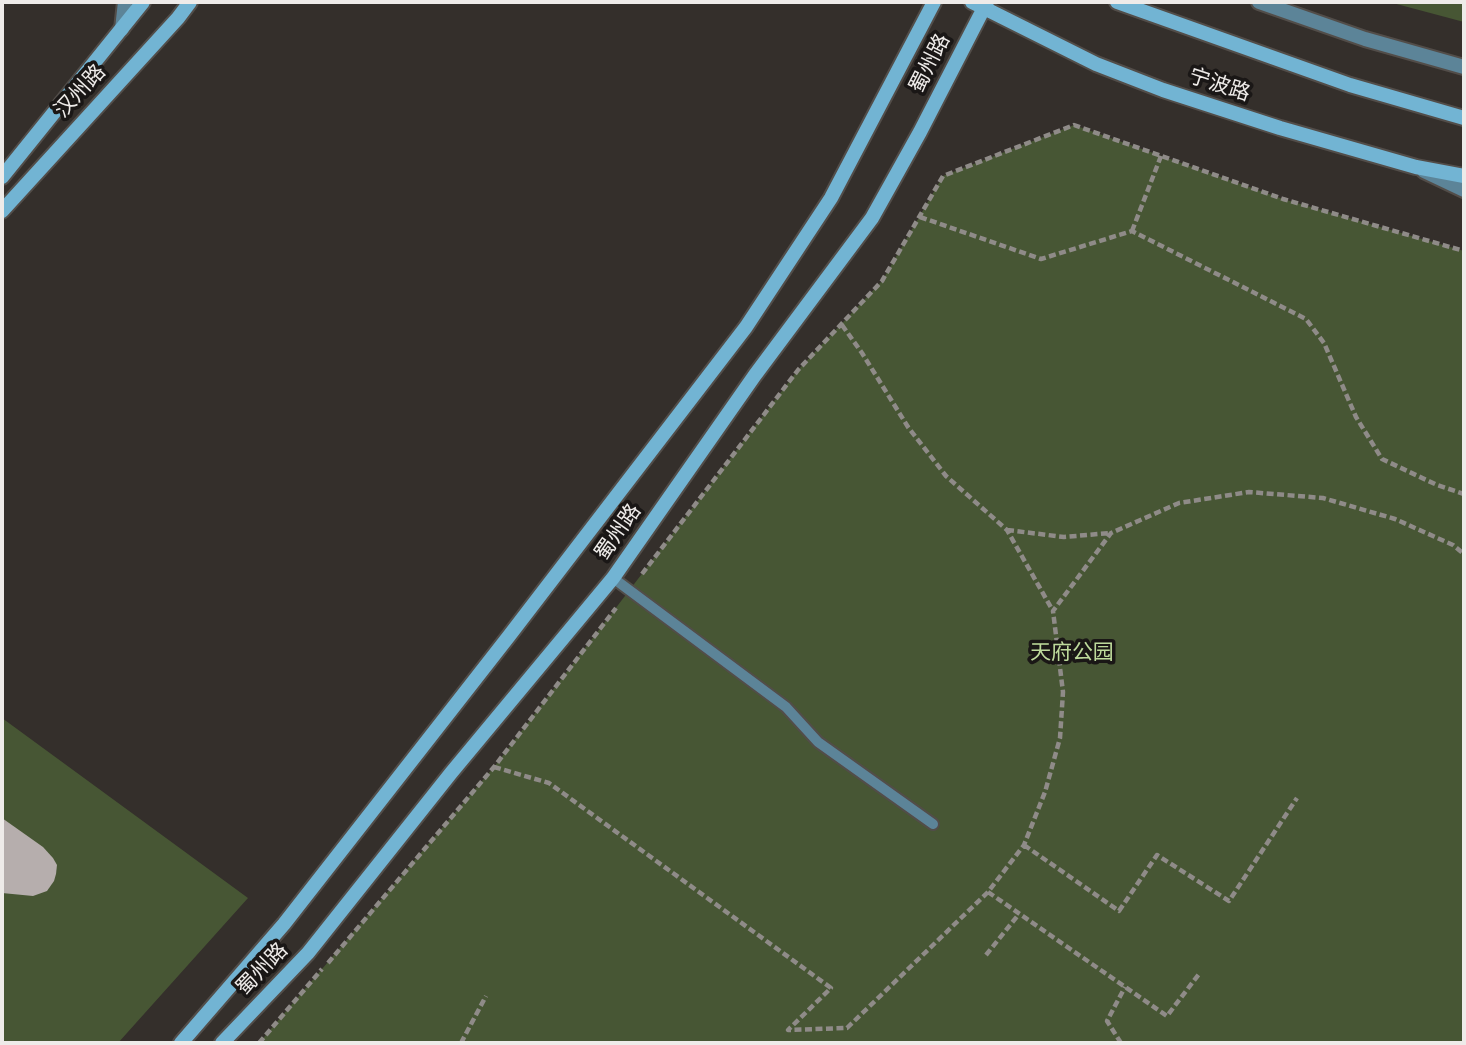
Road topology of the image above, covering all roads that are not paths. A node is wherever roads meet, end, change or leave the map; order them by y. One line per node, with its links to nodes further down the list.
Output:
1 (125, 2): 8 (street)
2 (143, 2): 8 (main road, 汉州路)
3 (190, 2): 15 (main road, 汉州路)
4 (934, 2): 18 (main road, 蜀州路)
5 (1117, 2): 10 (main road, 宁波路)
6 (1259, 2): 9 (street)
7 (981, 4): 11 (main road, 宁波路); 16 (main road, 蜀州路)
8 (122, 29): 13 (main road, 汉州路)
9 (1464, 67)
10 (1464, 118)
11 (1416, 167): 12 (main road, 宁波路); 14 (street)
12 (1464, 176)
13 (2, 177)
14 (1464, 190)
15 (2, 211)
16 (613, 578): 17 (lane); 19 (main road, 蜀州路)
17 (933, 824)
18 (181, 1043)
19 (222, 1043)

